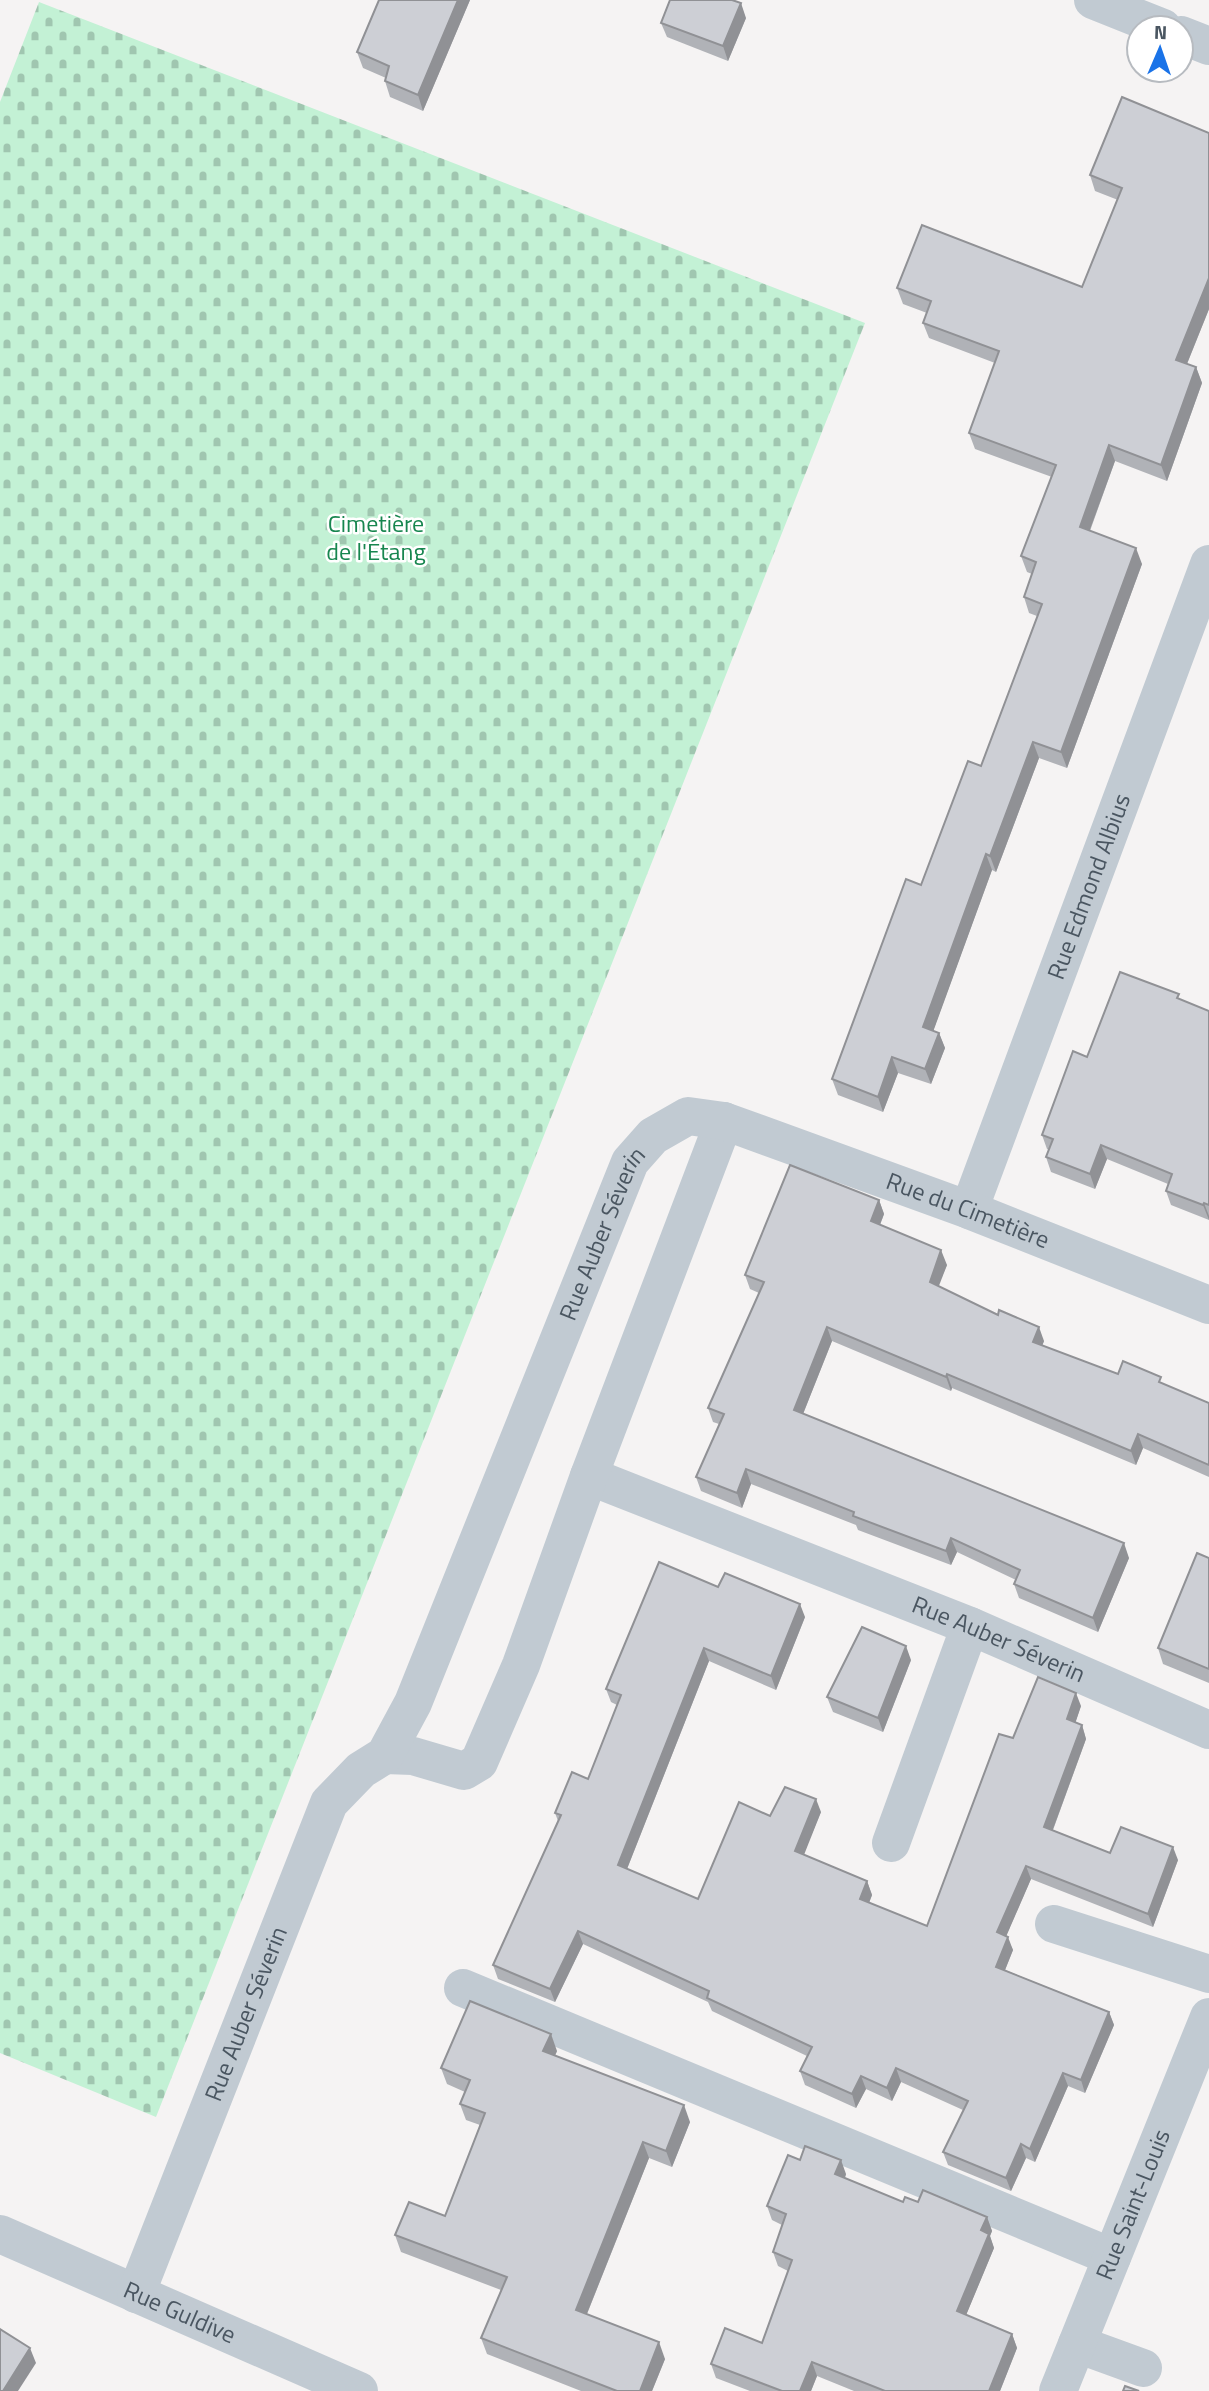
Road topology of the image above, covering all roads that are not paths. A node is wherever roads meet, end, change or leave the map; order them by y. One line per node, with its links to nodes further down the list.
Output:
1 (1093, 0): 2 (street)
2 (1128, 14)
3 (1209, 564): 5 (street, Rue Edmond Albius)
4 (724, 1121): 5 (street, Rue du Cimetière); 7 (street); 10 (street, Rue Auber Séverin)
5 (969, 1210): 6 (street, Rue du Cimetière)
6 (1209, 1305)
7 (589, 1476): 8 (street, Rue Auber Séverin); 10 (street)
8 (970, 1626): 9 (street, Rue Auber Séverin); 11 (street)
9 (1209, 1730)
10 (385, 1755): 18 (street, Rue Auber Séverin)
11 (891, 1843)
12 (1054, 1924): 13 (street)
13 (1209, 1974)
14 (463, 1987): 17 (street)
15 (1209, 2017): 17 (street, Rue Saint-Louis)
16 (0, 2234): 18 (street, Rue Guldive)
17 (1112, 2257): 19 (street, Rue Saint-Louis)
18 (136, 2294): 21 (street, Rue Guldive)
19 (1077, 2344): 20 (street); 22 (street, Rue Saint-Louis)
20 (1143, 2368)
21 (359, 2391)
22 (1058, 2391)

